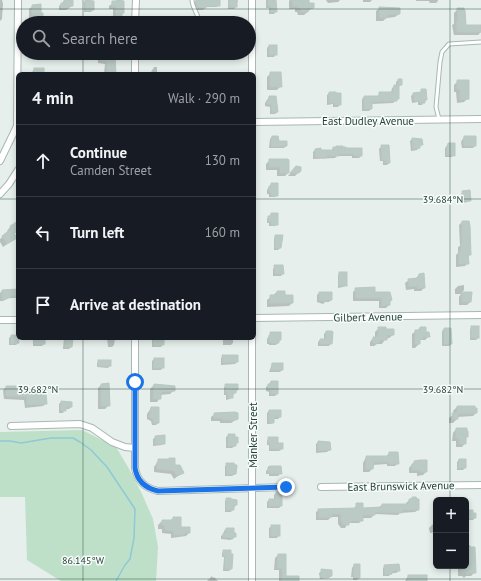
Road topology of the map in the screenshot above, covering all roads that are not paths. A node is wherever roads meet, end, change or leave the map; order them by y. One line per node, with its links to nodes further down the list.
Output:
1 (18, 0): 5 (street)
2 (136, 0): 6 (street)
3 (192, 0): 7 (lane)
4 (252, 0): 8 (street)
5 (18, 16)
6 (136, 16)
7 (198, 16)
8 (252, 16)
9 (481, 42): 17 (lane)
10 (18, 60): 13 (street)
11 (135, 60): 14 (street)
12 (252, 60): 15 (street)
13 (17, 72)
14 (135, 72)
15 (252, 72)
16 (481, 119): 17 (street, East Dudley Avenue)
17 (439, 121): 18 (street, East Dudley Avenue)
18 (256, 122)
19 (16, 128): 20 (street)
20 (0, 161)
21 (16, 173): 22 (street)
22 (0, 194)
23 (481, 315): 24 (street, Gilbert Avenue)
24 (256, 318)
25 (0, 320): 26 (street)
26 (16, 320)
27 (135, 340): 30 (street)
28 (252, 340): 33 (street, Manker Street)
29 (12, 426): 30 (street)
30 (135, 448): 33 (street)
31 (481, 485): 32 (street, East Brunswick Avenue)
32 (321, 486)
33 (253, 487): 34 (street); 35 (street, Manker Street)
34 (286, 487)
35 (252, 581)

